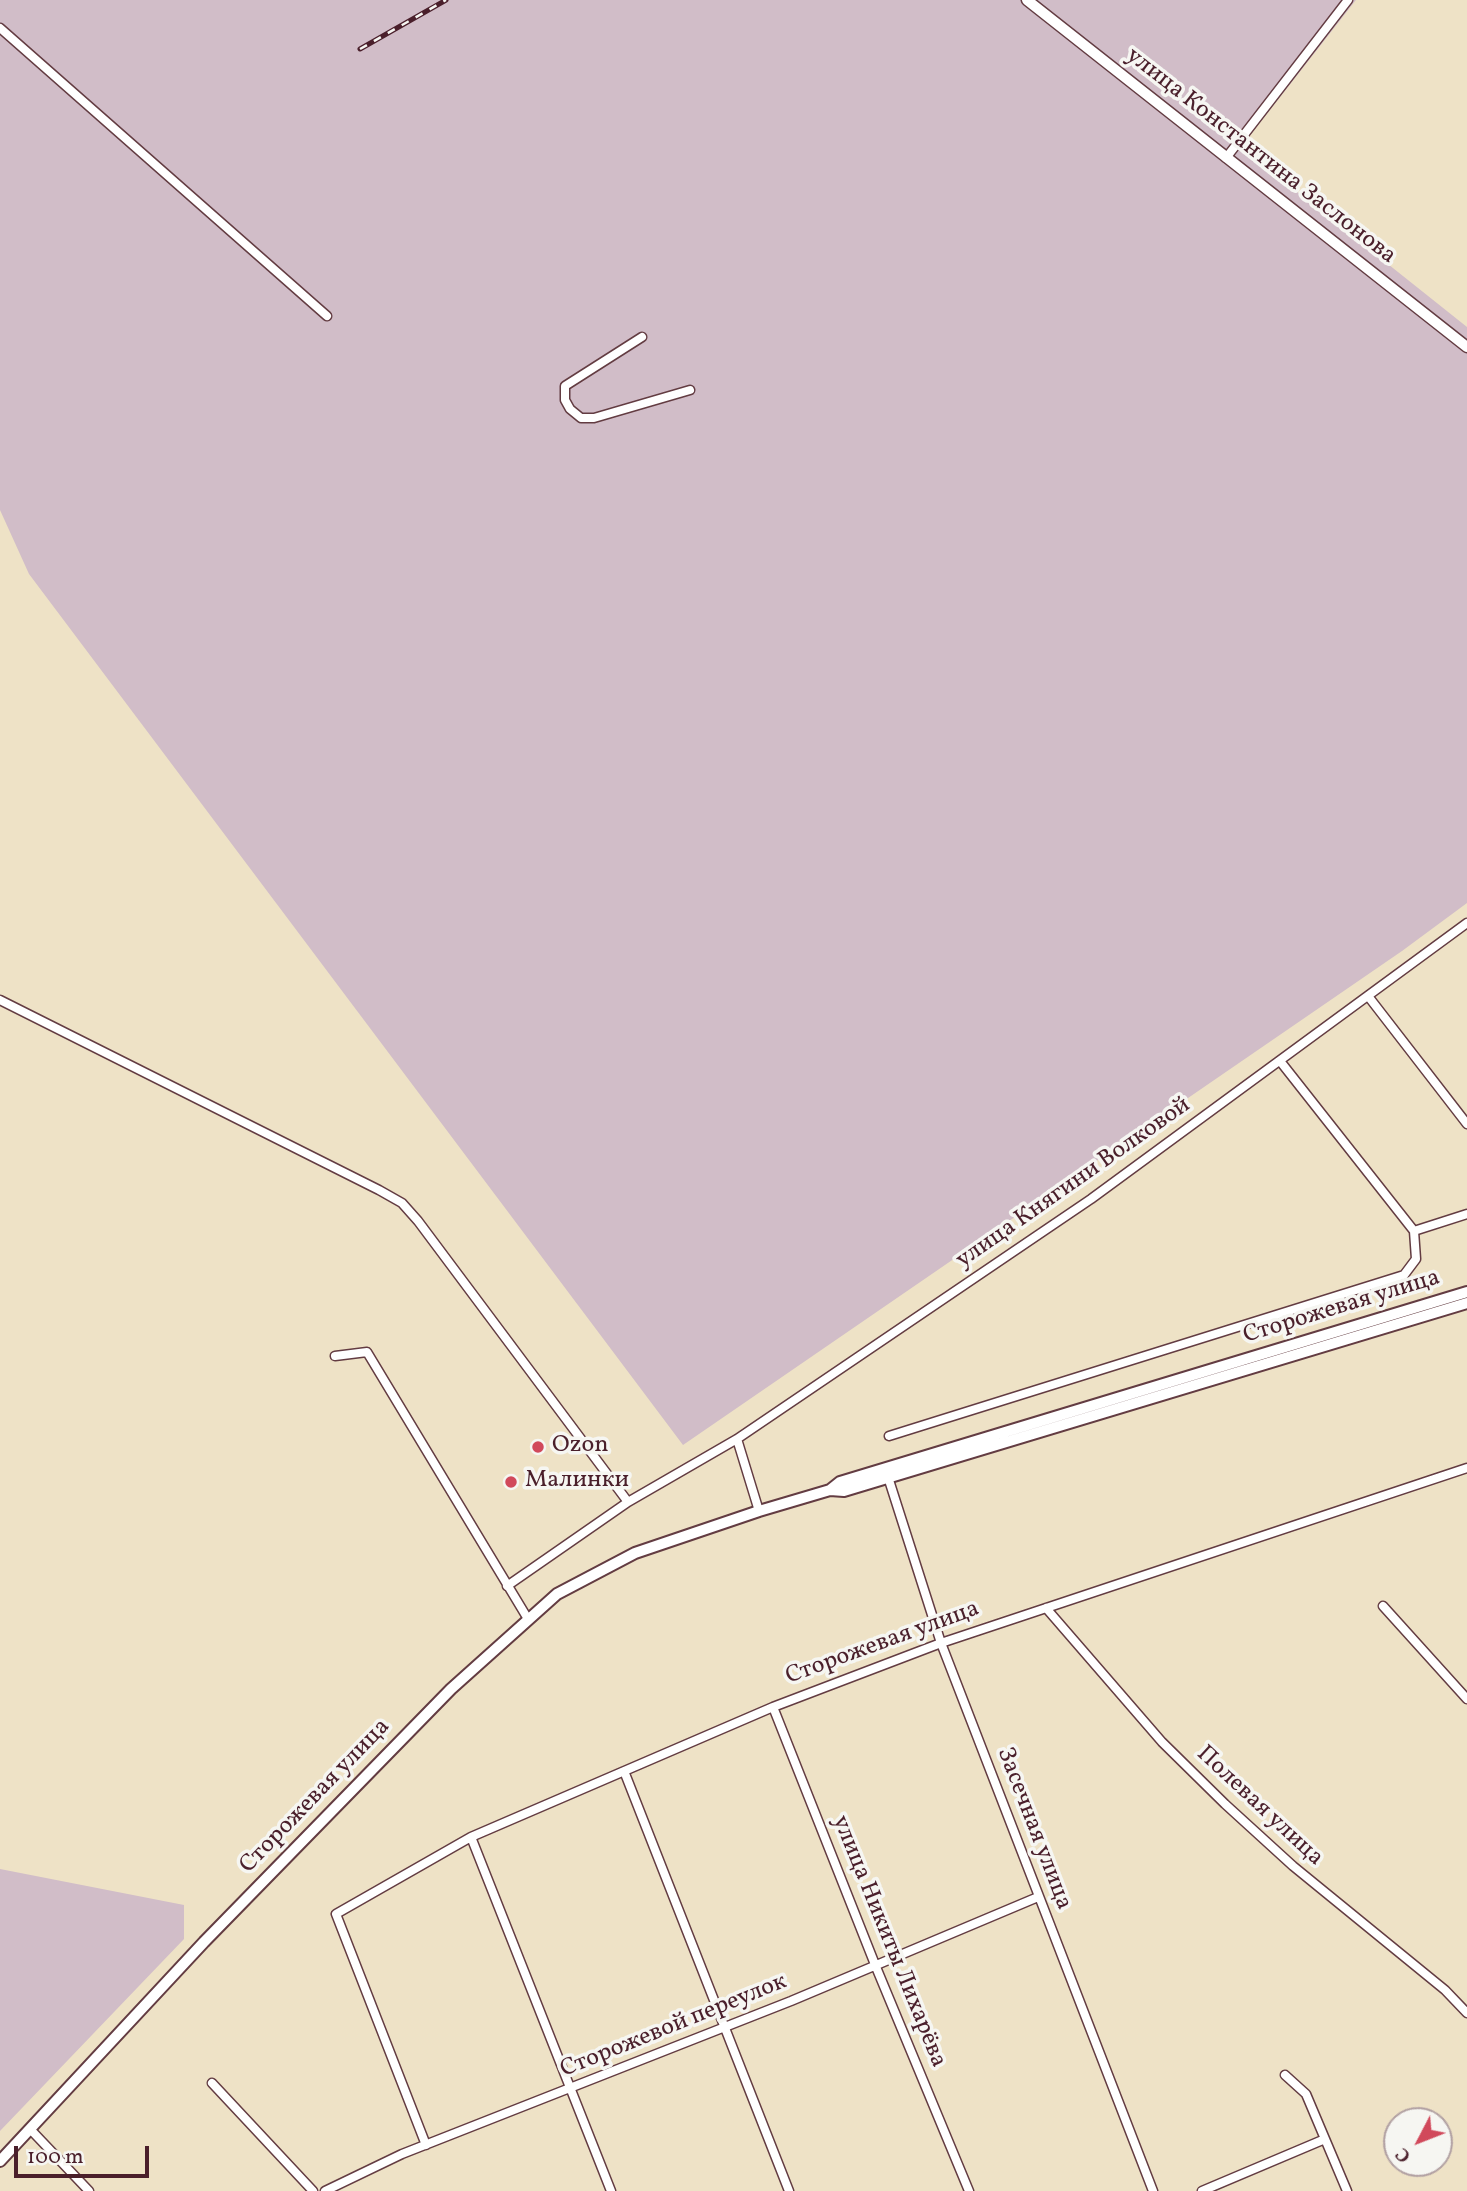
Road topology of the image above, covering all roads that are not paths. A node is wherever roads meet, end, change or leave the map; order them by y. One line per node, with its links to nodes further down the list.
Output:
1 (1027, 0): 4 (street, улица Константина Заслонова)
2 (1348, 0): 4 (street)
3 (0, 28): 5 (street)
4 (1226, 158): 7 (street, улица Константина Заслонова)
5 (327, 316)
6 (642, 338): 8 (street)
7 (1467, 347)
8 (690, 390)
9 (1467, 923): 10 (street, улица Княгини Волковой)
10 (1368, 996): 12 (street, улица Княгини Волковой); 13 (street)
11 (0, 1000): 24 (street)
12 (1280, 1061): 15 (street); 20 (street, улица Княгини Волковой)
13 (1467, 1124)
14 (1467, 1214): 15 (street)
15 (1414, 1231): 19 (street, Сторожевая улица)
16 (1467, 1292): 23 (main road, Сторожевая улица)
17 (1467, 1303): 22 (main road, Сторожевая улица)
18 (335, 1356): 26 (street)
19 (889, 1436)
20 (737, 1439): 24 (street, улица Княгини Волковой); 25 (street)
21 (1467, 1468): 28 (street, Сторожевая улица)
22 (888, 1477): 23 (main road, Сторожевая улица); 30 (street, Засечная улица)
23 (830, 1490): 25 (main road, Сторожевая улица)
24 (628, 1502): 26 (street, улица Княгини Волковой)
25 (759, 1511): 29 (main road, Сторожевая улица)
26 (507, 1586): 29 (street)
27 (1383, 1606): 31 (street)
28 (1046, 1608): 30 (street, Сторожевая улица); 37 (street, Полевая улица)
29 (528, 1619): 42 (main road, Сторожевая улица)
30 (941, 1643): 32 (street, Сторожевая улица); 35 (street, Засечная улица)
31 (1467, 1699)
32 (773, 1707): 33 (street, Сторожевая улица); 36 (street, улица Никиты Лихарёва)
33 (624, 1771): 34 (street, Сторожевая улица); 38 (street)
34 (471, 1837): 41 (street); 44 (street, Сторожевая улица)
35 (1038, 1897): 36 (street, Сторожевой переулок); 52 (street, Засечная улица)
36 (876, 1967): 38 (street, Сторожевой переулок); 51 (street, улица Никиты Лихарёва)
37 (1467, 2013)
38 (725, 2028): 41 (street, Сторожевой переулок); 50 (street)
39 (1285, 2076): 43 (street)
40 (212, 2083): 47 (street)
41 (570, 2090): 44 (street, Сторожевой переулок); 49 (street)
42 (31, 2130): 45 (main road, Сторожевая улица); 46 (street)
43 (1325, 2139): 53 (street); 54 (street)
44 (426, 2145): 48 (street, Сторожевой переулок)
45 (0, 2161)
46 (89, 2191)
47 (313, 2191)
48 (325, 2191)
49 (611, 2191)
50 (789, 2191)
51 (969, 2191)
52 (1153, 2191)
53 (1202, 2191)
54 (1347, 2191)

